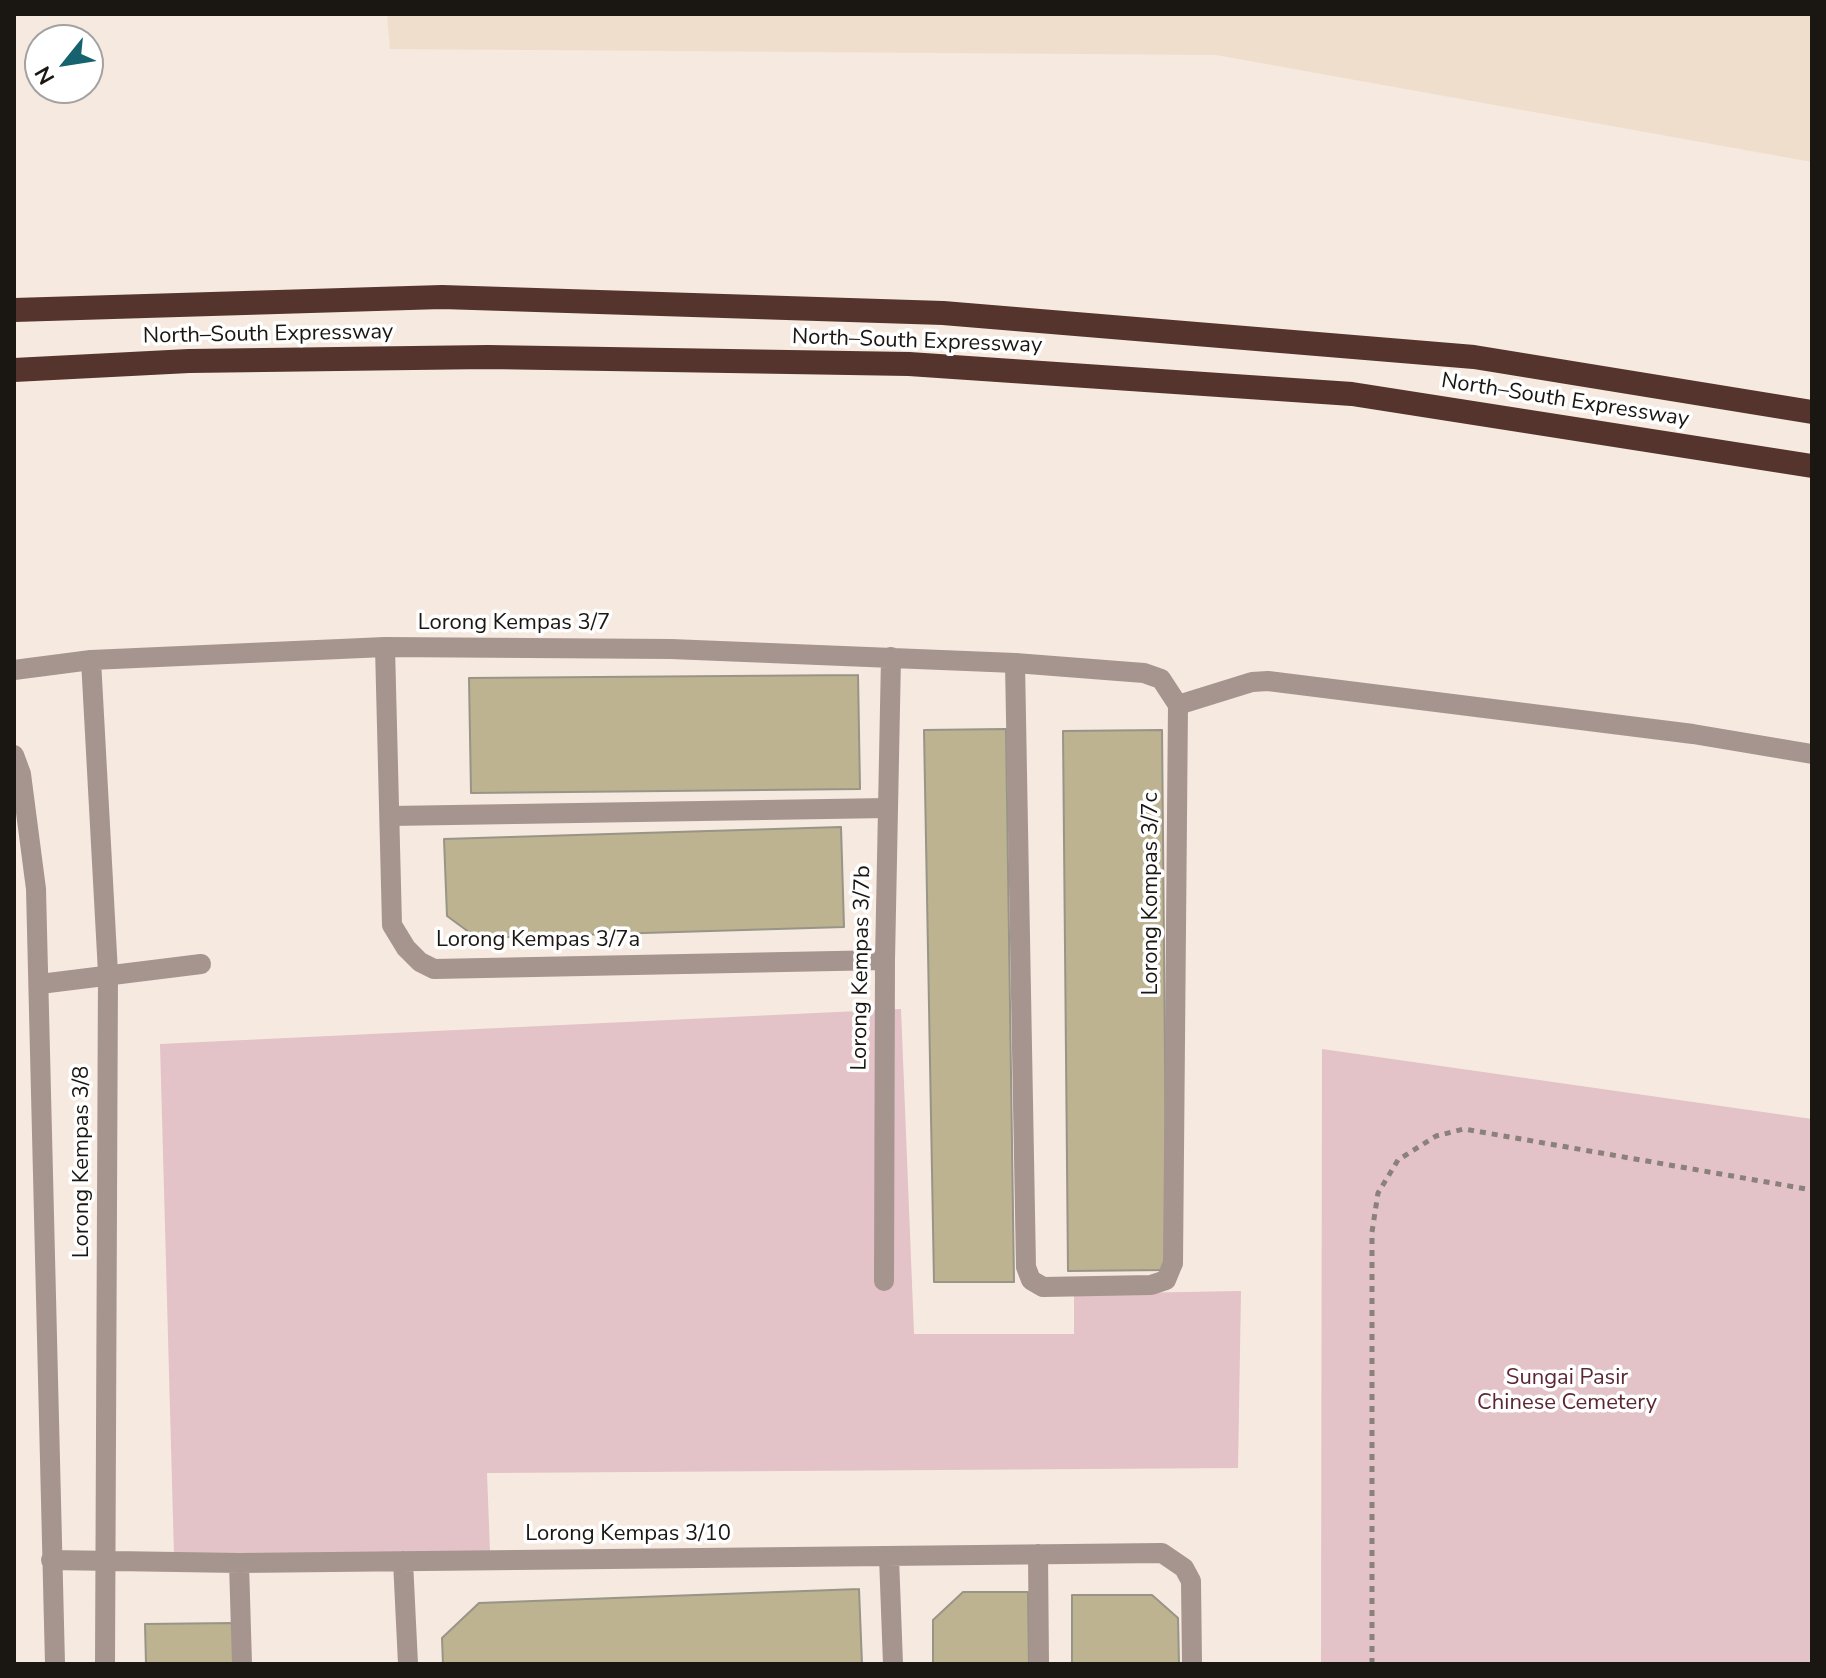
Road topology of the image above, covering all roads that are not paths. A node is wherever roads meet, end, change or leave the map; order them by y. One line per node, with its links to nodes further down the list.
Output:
1 (14, 310): 3 (highway, North–South Expressway)
2 (14, 370): 4 (highway, North–South Expressway)
3 (1812, 412)
4 (1812, 466)
5 (385, 647): 6 (street, Lorong Kempas 3/7); 7 (street, Lorong Kempas 3/7); 14 (street, Lorong Kempas 3/7a)
6 (891, 657): 8 (street, Lorong Kempas 3/7); 13 (street, Lorong Kempas 3/7b)
7 (91, 660): 9 (street, Lorong Kempas 3/7); 17 (street, Lorong Kempas 3/8)
8 (1015, 663): 10 (street); 10 (street, Lorong Kompas 3/7c)
9 (14, 670)
10 (1178, 705): 11 (street)
11 (1812, 754)
12 (14, 755): 18 (street)
13 (888, 808): 14 (street); 15 (street, Lorong Kempas 3/7b)
14 (390, 816): 15 (street, Lorong Kempas 3/7a)
15 (885, 960): 19 (street, Lorong Kempas 3/7b)
16 (201, 964): 17 (street)
17 (108, 973): 18 (street); 23 (street, Lorong Kempas 3/8)
18 (40, 984): 22 (street)
19 (884, 1281)
20 (1038, 1554): 21 (street, Lorong Kempas 3/10); 31 (street); 32 (street, Lorong Kempas 3/10)
21 (889, 1557): 24 (street, Lorong Kempas 3/10); 30 (street)
22 (51, 1560): 23 (street, Lorong Kempas 3/10); 26 (street)
23 (104, 1560): 25 (street, Lorong Kempas 3/10); 27 (street, Lorong Kempas 3/8)
24 (403, 1561): 25 (street, Lorong Kempas 3/10); 29 (street)
25 (239, 1563): 28 (street)
26 (55, 1664)
27 (105, 1664)
28 (242, 1664)
29 (408, 1664)
30 (893, 1664)
31 (1039, 1664)
32 (1192, 1664)

